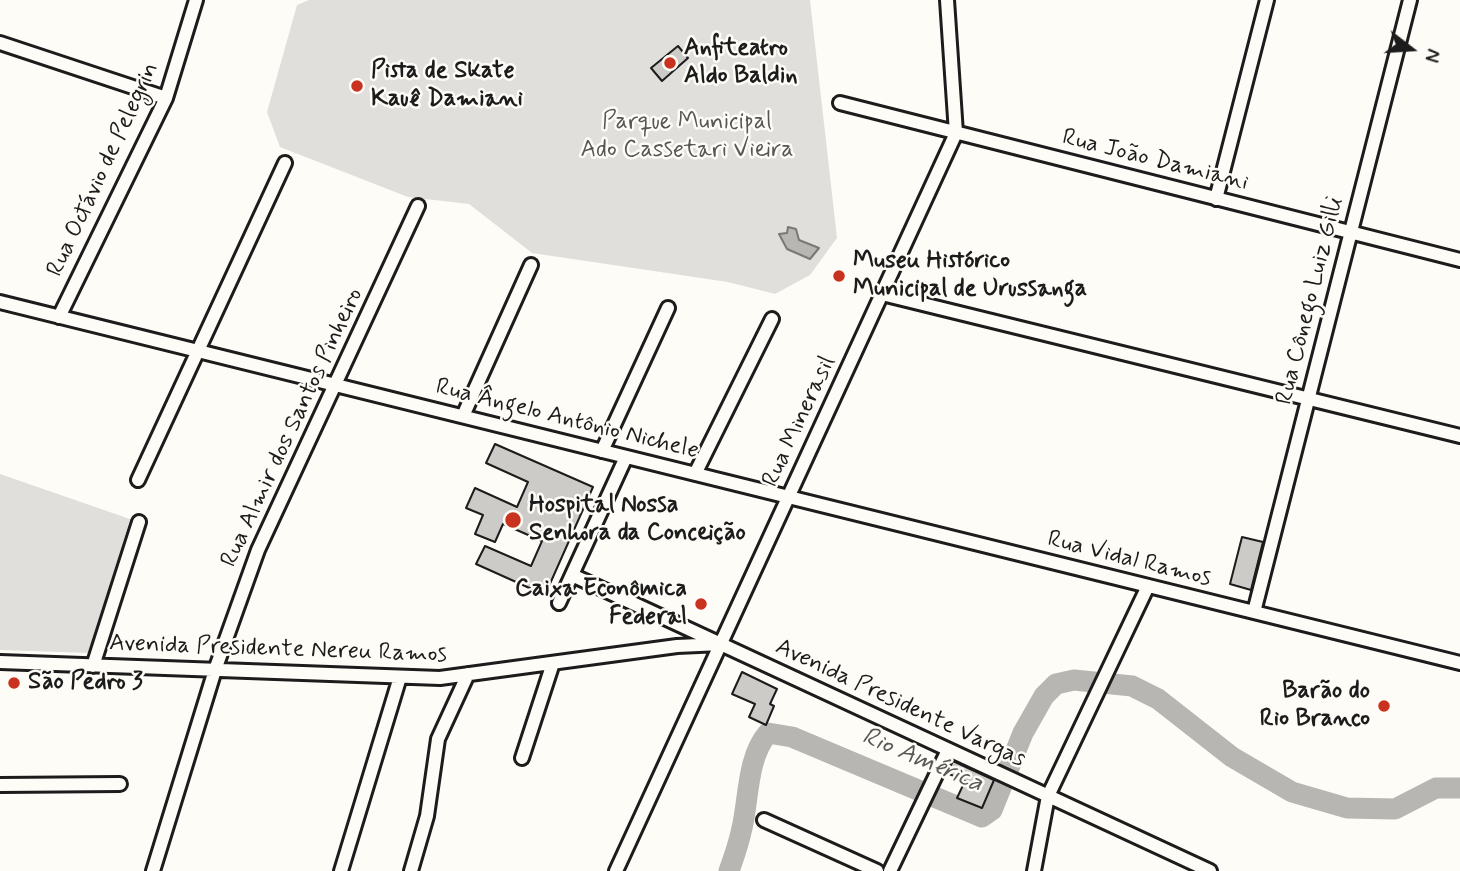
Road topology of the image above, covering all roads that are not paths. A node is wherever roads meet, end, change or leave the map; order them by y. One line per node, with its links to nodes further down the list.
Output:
1 (197, 0): 6 (street, Rua Octávio de Pelegrin)
2 (947, 0): 8 (street)
3 (1267, 0): 10 (street)
4 (1410, 0): 12 (street, Rua Cônego Luiz Gilli)
5 (0, 43): 6 (street)
6 (166, 97): 18 (street, Rua Octávio de Pelegrin)
7 (840, 103): 8 (street, Rua João Damiani)
8 (956, 133): 10 (street, Rua João Damiani); 15 (street, Rua Minerasil)
9 (285, 163): 20 (street)
10 (1216, 199): 12 (street, Rua João Damiani)
11 (418, 206): 21 (street, Rua Almir dos Santos Pinheiro)
12 (1350, 233): 13 (street, Rua João Damiani); 22 (street, Rua Cônego Luiz Gilli)
13 (1460, 260)
14 (531, 265): 23 (street)
15 (882, 294): 22 (street); 29 (street, Rua Minerasil)
16 (0, 302): 18 (street, Rua Ângelo Antônio Nichele)
17 (668, 308): 25 (street)
18 (59, 317): 20 (street, Rua Ângelo Antônio Nichele)
19 (772, 319): 27 (street)
20 (197, 351): 21 (street, Rua Ângelo Antônio Nichele); 28 (street)
21 (334, 385): 23 (street, Rua Ângelo Antônio Nichele); 40 (street, Rua Almir dos Santos Pinheiro)
22 (1308, 399): 24 (street); 34 (street, Rua Cônego Luiz Gilli)
23 (463, 416): 25 (street, Rua Ângelo Antônio Nichele)
24 (1460, 436)
25 (602, 451): 26 (street, Rua Ângelo Antônio Nichele)
26 (626, 457): 27 (street, Rua Ângelo Antônio Nichele); 31 (street)
27 (695, 474): 29 (street, Rua Ângelo Antônio Nichele)
28 (138, 480)
29 (789, 497): 32 (street, Rua Vidal Ramos); 35 (street, Rua Minerasil)
30 (139, 522): 39 (street)
31 (572, 575): 33 (street); 35 (street, Avenida Presidente Vargas)
32 (1148, 586): 34 (street, Rua Vidal Ramos); 47 (street)
33 (559, 604)
34 (1254, 612): 38 (street, Rua Vidal Ramos)
35 (721, 644): 37 (street, Avenida Presidente Nereu Ramos); 43 (street, Avenida Presidente Vargas); 52 (street, Rua Minerasil)
36 (0, 662): 39 (street, Avenida Presidente Nereu Ramos)
37 (553, 663): 41 (street, Avenida Presidente Nereu Ramos); 44 (street)
38 (1460, 663)
39 (93, 666): 40 (street, Avenida Presidente Nereu Ramos)
40 (215, 670): 42 (street, Avenida Presidente Nereu Ramos); 49 (street, Rua Almir dos Santos Pinheiro)
41 (468, 674): 42 (street, Avenida Presidente Nereu Ramos); 51 (street)
42 (400, 677): 50 (street)
43 (948, 750): 47 (street, Avenida Presidente Vargas); 54 (street)
44 (522, 758)
45 (120, 783): 46 (street)
46 (0, 785)
47 (1048, 796): 55 (street); 56 (street, Avenida Presidente Vargas)
48 (764, 820): 53 (street)
49 (153, 871)
50 (341, 871)
51 (411, 871)
52 (616, 871)
53 (877, 871)
54 (890, 871)
55 (1034, 871)
56 (1210, 871)

